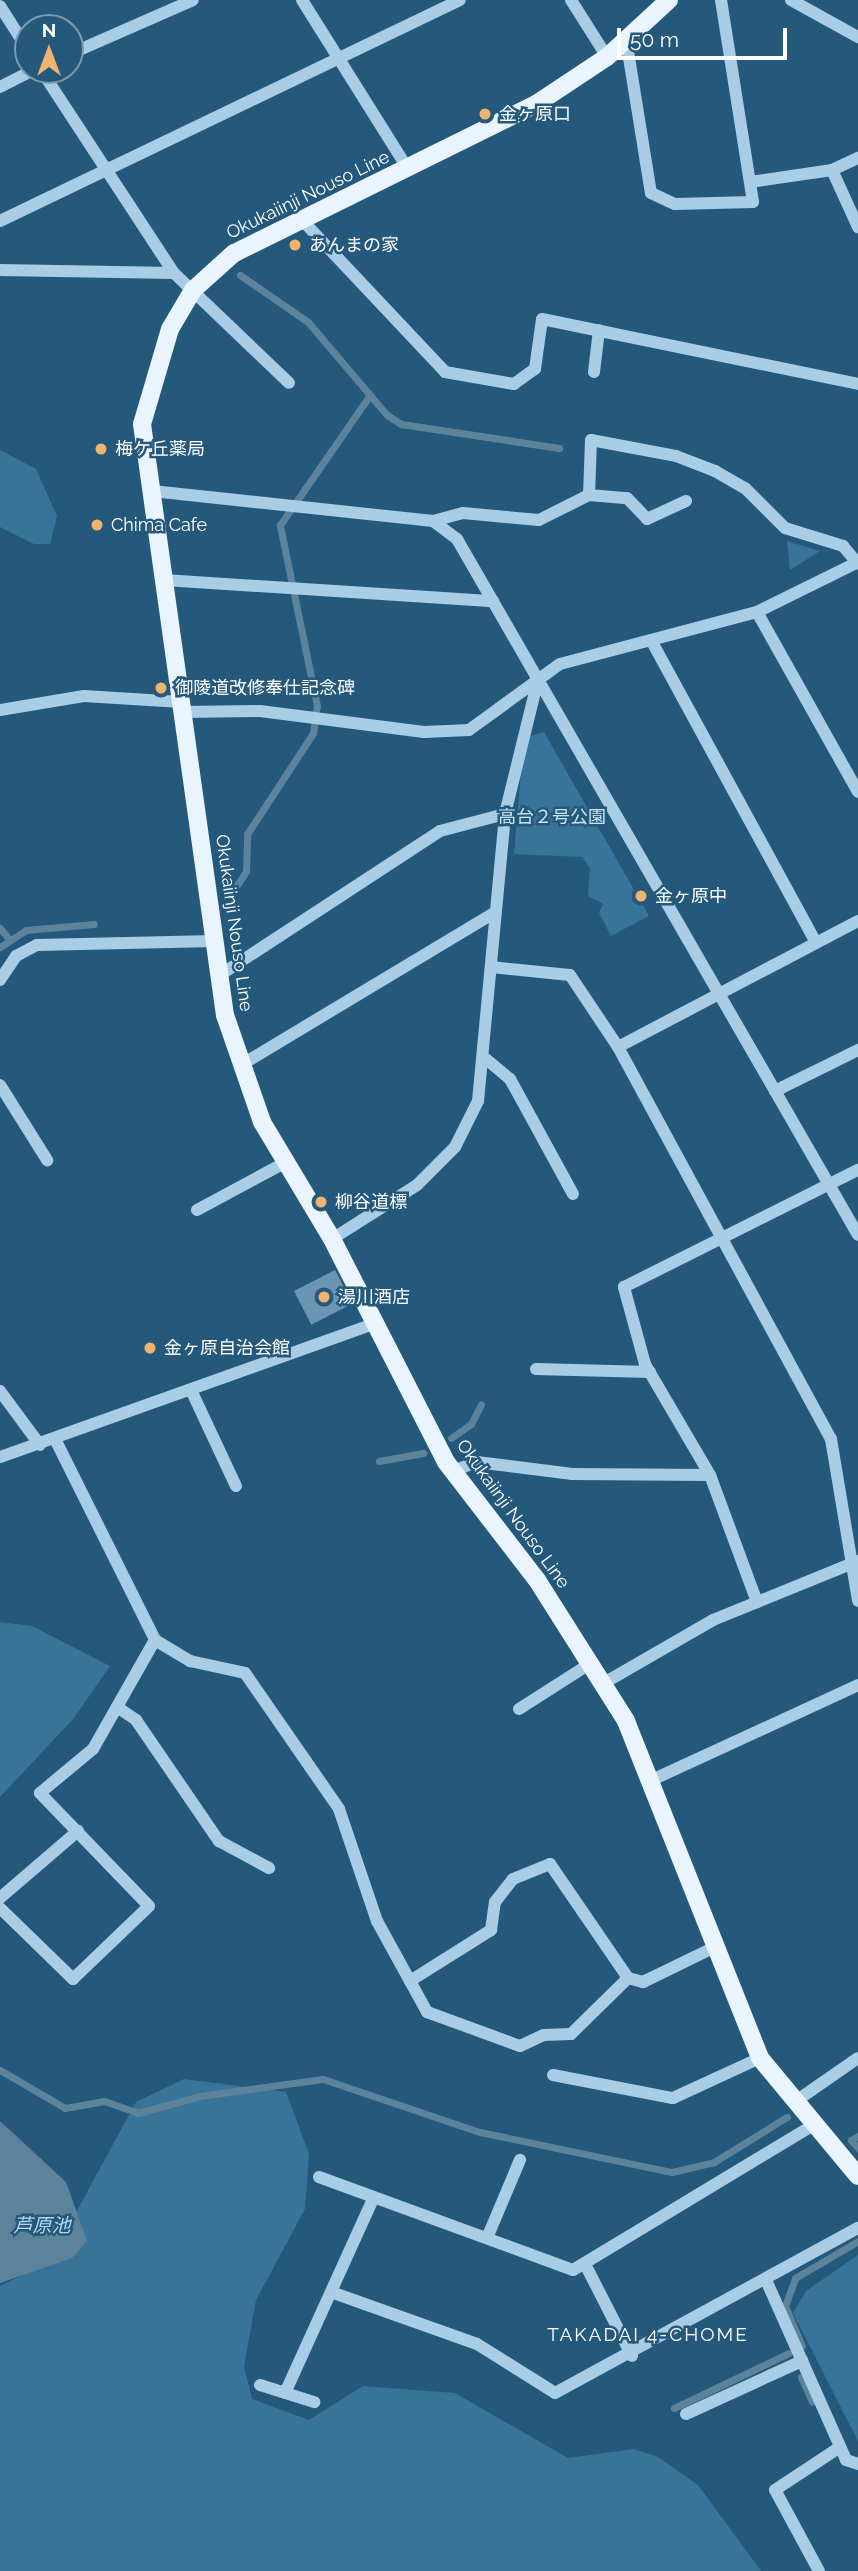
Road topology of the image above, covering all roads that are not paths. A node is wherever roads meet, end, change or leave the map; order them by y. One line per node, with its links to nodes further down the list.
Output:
1 (193, 0): 12 (street)
2 (302, 0): 14 (street)
3 (460, 0): 14 (street)
4 (571, 0): 13 (street)
5 (669, 0): 11 (main road, Okukaiinji Nouso Line)
6 (721, 0): 20 (street)
7 (791, 0): 10 (street)
8 (0, 6): 9 (street)
9 (14, 28)
10 (858, 37)
11 (626, 39): 13 (main road, Okukaiinji Nouso Line); 20 (street)
12 (84, 48)
13 (607, 57): 17 (main road, Okukaiinji Nouso Line)
14 (339, 59): 17 (street); 18 (street)
15 (50, 84): 18 (street)
16 (858, 158): 19 (street)
17 (408, 169): 22 (main road, Okukaiinji Nouso Line)
18 (105, 170): 21 (street); 25 (street)
19 (832, 170): 20 (street); 23 (street)
20 (750, 182)
21 (0, 220)
22 (302, 220): 26 (main road, Okukaiinji Nouso Line); 27 (street)
23 (858, 227)
24 (0, 270): 25 (street)
25 (174, 273): 26 (street)
26 (193, 290): 29 (street); 31 (main road, Okukaiinji Nouso Line)
27 (598, 330): 28 (street); 30 (street)
28 (594, 372)
29 (289, 383)
30 (858, 384)
31 (152, 491): 34 (street); 36 (main road, Okukaiinji Nouso Line)
32 (589, 495): 33 (street); 34 (street); 35 (street)
33 (686, 501)
34 (433, 521): 37 (street)
35 (858, 563): 38 (street)
36 (164, 580): 37 (street); 41 (main road, Okukaiinji Nouso Line)
37 (493, 601): 40 (street)
38 (757, 612): 39 (street); 43 (street)
39 (651, 640): 40 (street); 48 (street)
40 (538, 680): 41 (street); 44 (street); 52 (street)
41 (182, 707): 42 (street); 47 (main road, Okukaiinji Nouso Line)
42 (0, 710)
43 (858, 792)
44 (505, 814): 45 (street); 50 (street)
45 (492, 914): 49 (street); 56 (street)
46 (858, 921): 48 (street)
47 (215, 940): 50 (main road, Okukaiinji Nouso Line); 51 (street)
48 (816, 943): 52 (street)
49 (491, 967): 53 (street); 55 (street)
50 (220, 975): 56 (main road, Okukaiinji Nouso Line)
51 (0, 980)
52 (719, 994): 53 (street); 58 (street)
53 (618, 1047): 67 (street)
54 (858, 1050): 58 (street)
55 (486, 1059): 63 (street); 66 (street)
56 (241, 1065): 60 (main road, Okukaiinji Nouso Line)
57 (0, 1085): 59 (street)
58 (775, 1091): 62 (street)
59 (47, 1160)
60 (286, 1162): 64 (street); 66 (main road, Okukaiinji Nouso Line)
61 (858, 1170): 62 (street)
62 (829, 1184): 65 (street); 67 (street)
63 (573, 1194)
64 (197, 1210)
65 (858, 1235)
66 (332, 1238): 68 (main road, Okukaiinji Nouso Line)
67 (721, 1243): 70 (street); 79 (street)
68 (376, 1323): 71 (street); 76 (main road, Okukaiinji Nouso Line)
69 (536, 1369): 70 (street)
70 (650, 1372): 77 (street)
71 (191, 1390): 73 (street); 78 (street)
72 (0, 1391): 74 (street)
73 (55, 1439): 74 (street); 82 (street)
74 (40, 1445): 75 (street)
75 (0, 1457)
76 (453, 1471): 77 (street); 83 (main road, Okukaiinji Nouso Line)
77 (710, 1475): 81 (street)
78 (236, 1486)
79 (855, 1562): 80 (street); 81 (street)
80 (858, 1601)
81 (757, 1602): 84 (street)
82 (155, 1640): 86 (street); 95 (street)
83 (591, 1662): 84 (main road, Okukaiinji Nouso Line); 87 (street)
84 (604, 1682): 88 (main road, Okukaiinji Nouso Line)
85 (858, 1685): 88 (street)
86 (117, 1707): 89 (street); 90 (street)
87 (519, 1709)
88 (654, 1779): 93 (main road, Okukaiinji Nouso Line)
89 (78, 1831): 91 (street); 92 (street)
90 (269, 1868)
91 (0, 1899)
92 (0, 1908)
93 (717, 1945): 94 (street); 96 (main road, Okukaiinji Nouso Line)
94 (628, 1978): 95 (street); 95 (street)
95 (410, 1981)
96 (760, 2058): 98 (street); 99 (main road, Okukaiinji Nouso Line)
97 (858, 2058): 99 (street)
98 (553, 2075)
99 (796, 2101): 100 (main road, Okukaiinji Nouso Line)
100 (815, 2124): 102 (main road, Okukaiinji Nouso Line); 107 (street)
101 (520, 2160): 106 (street)
102 (858, 2176)
103 (319, 2177): 104 (street)
104 (374, 2197): 106 (street); 109 (street)
105 (858, 2228): 108 (street)
106 (487, 2238): 107 (street)
107 (586, 2266): 110 (street)
108 (766, 2280): 110 (street); 111 (street)
109 (331, 2292): 110 (street); 113 (street)
110 (632, 2356)
111 (802, 2361): 115 (street); 116 (street)
112 (260, 2385): 113 (street)
113 (285, 2393): 114 (street)
114 (314, 2402)
115 (686, 2414)
116 (840, 2447): 117 (street); 118 (street)
117 (858, 2464)
118 (819, 2571)

